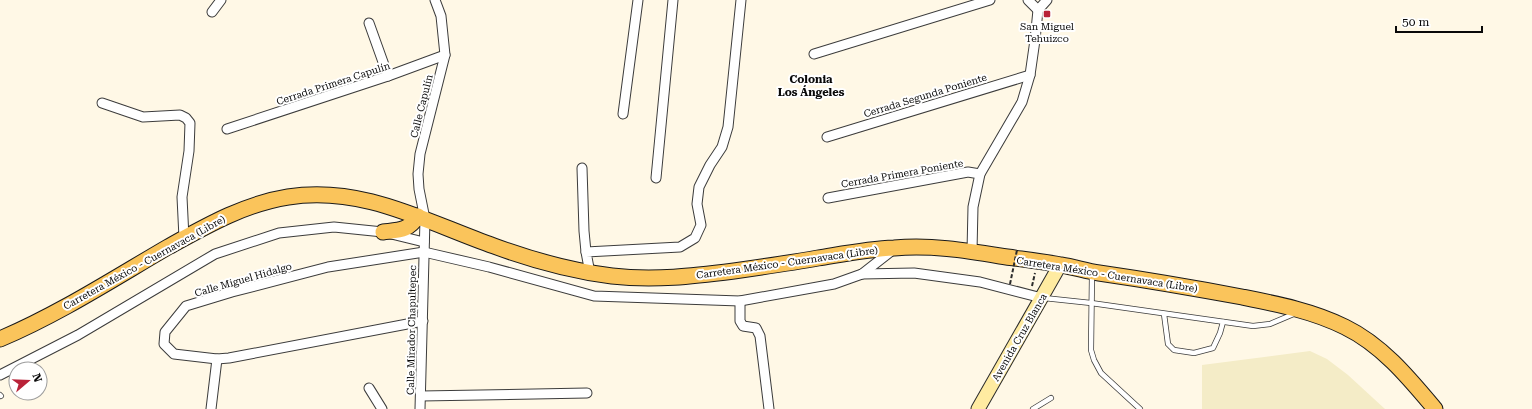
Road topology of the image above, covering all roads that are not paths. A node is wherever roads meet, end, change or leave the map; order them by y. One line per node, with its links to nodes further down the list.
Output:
1 (221, 0): 10 (street)
2 (435, 0): 13 (street, Calle Capulín)
3 (638, 0): 17 (street)
4 (673, 0): 22 (street)
5 (741, 0): 31 (street)
6 (990, 0): 12 (street)
7 (1028, 0): 9 (street)
8 (1047, 0): 9 (street)
9 (1038, 10): 14 (street)
10 (212, 12)
11 (369, 23): 15 (street)
12 (814, 54)
13 (445, 55): 15 (street, Cerrada Primera Capulín); 24 (street, Calle Capulín)
14 (1030, 74): 19 (street, Cerrada Segunda Poniente); 21 (street)
15 (388, 76): 18 (street, Cerrada Primera Capulín)
16 (102, 104): 26 (street)
17 (623, 114)
18 (227, 130)
19 (827, 137)
20 (582, 168): 31 (street)
21 (980, 174): 23 (street, Cerrada Primera Poniente); 29 (street)
22 (656, 178)
23 (828, 198)
24 (421, 218): 25 (main road); 26 (main road, Carretera México - Cuernavaca (Libre)); 27 (street, Calle Capulín); 34 (main road, Carretera México - Cuernavaca (Libre))
25 (383, 232): 27 (street); 45 (street)
26 (184, 238): 43 (main road, Carretera México - Cuernavaca (Libre))
27 (424, 242): 30 (street, Calle Mirador Chapultepec)
28 (897, 247): 29 (main road, Carretera México - Cuernavaca (Libre)); 34 (main road, Carretera México - Cuernavaca (Libre)); 35 (street)
29 (972, 251): 32 (main road, Carretera México - Cuernavaca (Libre))
30 (424, 252): 37 (street); 41 (street, Calle Mirador Chapultepec); 44 (street, Calle Miguel Hidalgo)
31 (586, 252): 34 (street)
32 (1060, 265): 33 (main road, Carretera México - Cuernavaca (Libre)); 36 (main road, Avenida Cruz Blanca)
33 (1093, 272): 38 (lane); 39 (main road, Carretera México - Cuernavaca (Libre))
34 (593, 274)
35 (862, 274): 36 (street); 37 (street)
36 (1042, 298): 38 (lane); 54 (main road, Avenida Cruz Blanca)
37 (740, 301): 53 (street)
38 (1091, 303): 40 (lane); 56 (lane)
39 (1301, 311): 42 (lane); 57 (main road, Carretera México - Cuernavaca (Libre))
40 (1164, 314): 42 (lane); 42 (lane)
41 (423, 321): 44 (street, Calle Miguel Hidalgo); 48 (street, Calle Mirador Chapultepec)
42 (1223, 322)
43 (0, 339)
44 (217, 359): 50 (street)
45 (0, 375)
46 (369, 388): 51 (street)
47 (587, 392): 48 (street)
48 (421, 396): 52 (street, Calle Mirador Chapultepec)
49 (1051, 398): 55 (lane)
50 (211, 409)
51 (382, 409)
52 (420, 409)
53 (769, 409)
54 (978, 409)
55 (1033, 409)
56 (1140, 409)
57 (1435, 409)

